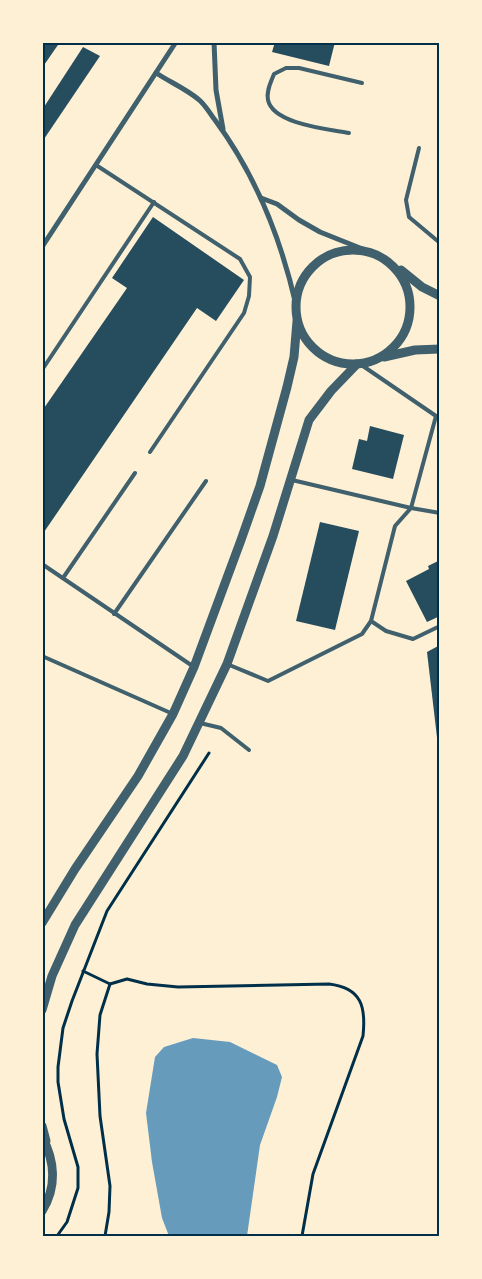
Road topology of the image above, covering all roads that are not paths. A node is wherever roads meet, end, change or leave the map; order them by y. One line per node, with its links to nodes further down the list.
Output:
1 (176, 42): 3 (street)
2 (214, 42): 5 (street)
3 (156, 74): 5 (street); 8 (street)
4 (362, 83): 6 (lane)
5 (224, 132): 9 (street)
6 (349, 133)
7 (419, 148): 11 (lane)
8 (96, 165): 10 (lane); 12 (street)
9 (262, 198): 13 (street); 16 (street)
10 (154, 202): 21 (lane); 23 (lane)
11 (440, 243)
12 (42, 247)
13 (365, 250): 14 (street); 16 (street)
14 (394, 266): 15 (street); 19 (street)
15 (440, 296)
16 (296, 305): 17 (street)
17 (297, 321): 20 (street); 36 (street)
18 (440, 349): 19 (street)
19 (379, 359): 20 (street)
20 (358, 364): 22 (lane); 26 (street)
21 (42, 370)
22 (438, 416): 27 (lane)
23 (150, 452)
24 (135, 473): 30 (lane)
25 (206, 480): 31 (lane)
26 (292, 480): 27 (lane); 35 (street)
27 (411, 508): 28 (lane); 32 (lane)
28 (440, 514)
29 (42, 564): 30 (lane)
30 (63, 578): 31 (lane)
31 (114, 614): 36 (lane)
32 (371, 621): 33 (lane); 35 (lane)
33 (440, 626)
34 (42, 656): 37 (lane)
35 (227, 664): 38 (street)
36 (194, 667): 37 (street)
37 (173, 714): 40 (street)
38 (200, 723): 39 (lane); 41 (street)
39 (249, 750)
40 (42, 923)
41 (42, 1010)
42 (42, 1126): 44 (street)
43 (42, 1137): 44 (street)
44 (48, 1149): 45 (street)
45 (42, 1211)

